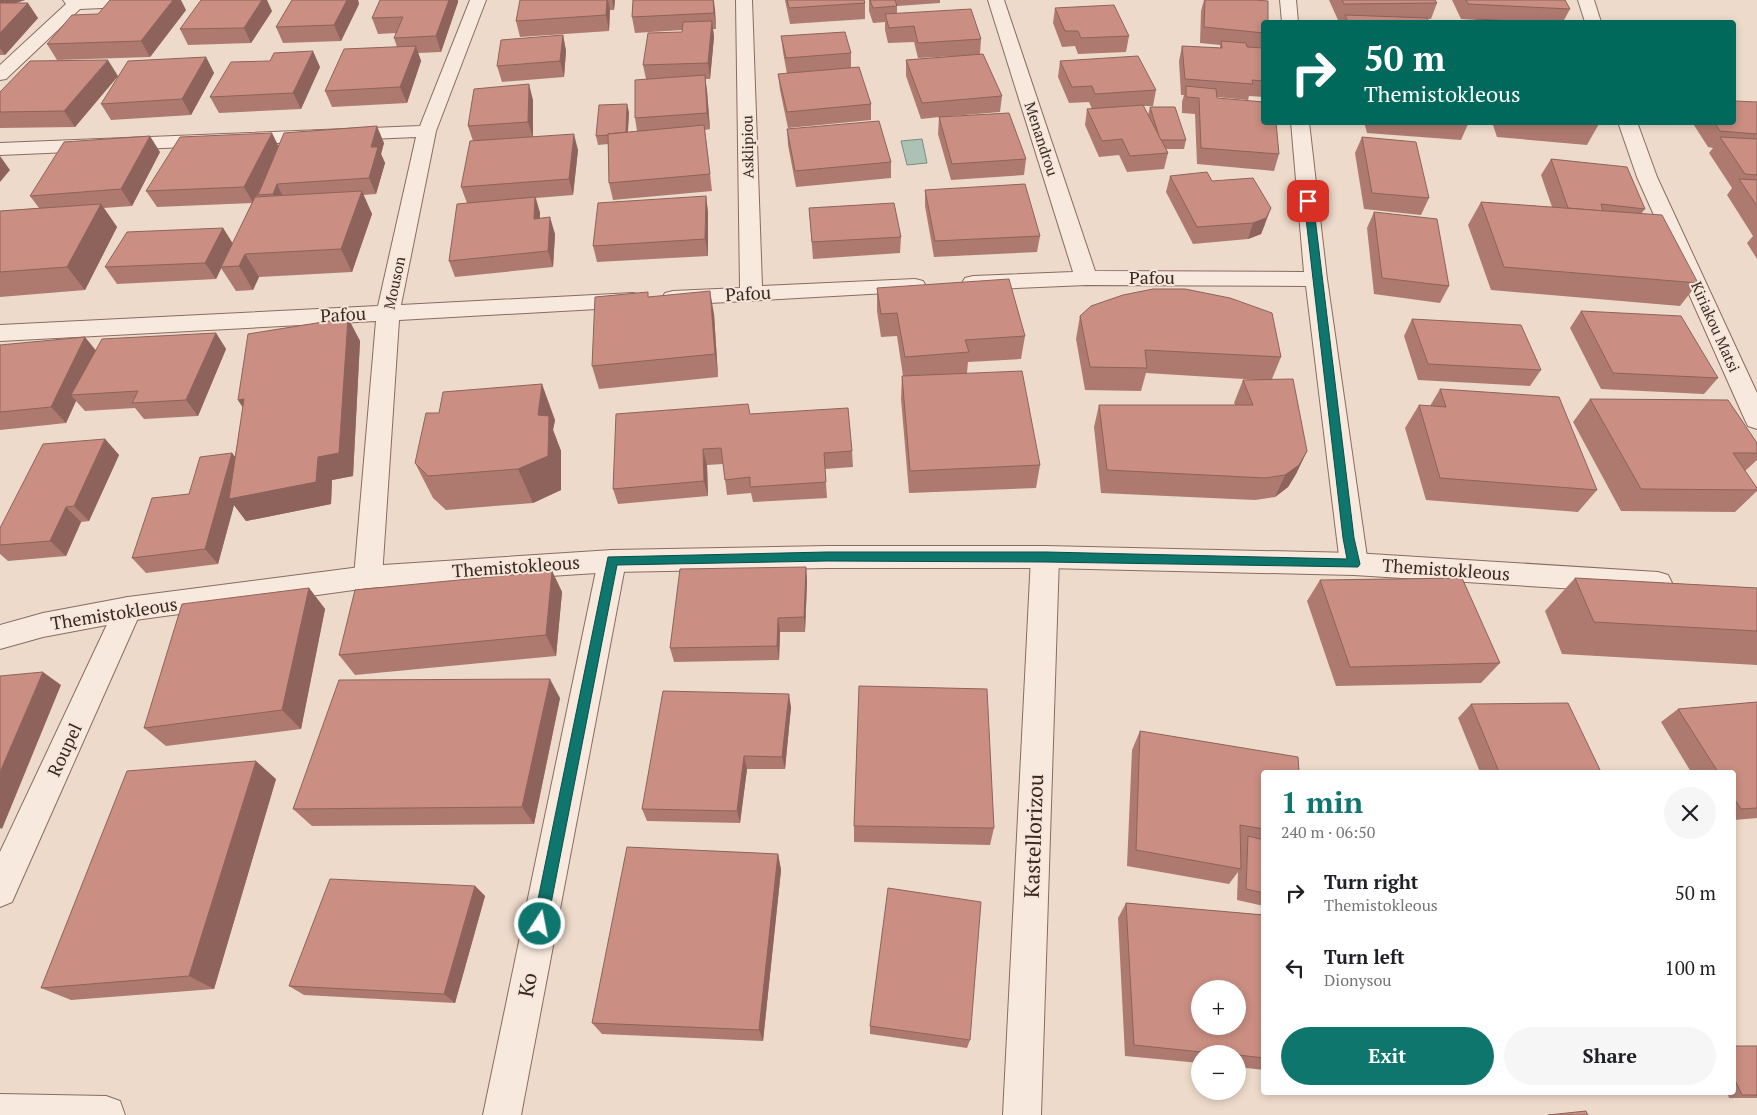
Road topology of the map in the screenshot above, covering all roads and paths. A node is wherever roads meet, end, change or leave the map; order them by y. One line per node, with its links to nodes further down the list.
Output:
1 (168, 0): 7 (street)
2 (478, 0): 13 (street, Mouson)
3 (744, 0): 17 (street, Asklipiou)
4 (996, 0): 15 (street, Menandrou)
5 (1288, 0): 8 (street)
6 (1586, 0): 9 (street)
7 (74, 2): 10 (street)
8 (1290, 20)
9 (1592, 20)
10 (0, 75)
11 (1300, 125): 16 (street)
12 (1628, 125): 20 (street, Kiriakou Matsi)
13 (428, 131): 14 (street); 18 (street, Mouson)
14 (0, 149)
15 (1086, 278): 16 (street, Pafou); 17 (street, Pafou)
16 (1316, 279): 23 (street)
17 (751, 294): 18 (street, Pafou)
18 (388, 313): 19 (street, Pafou); 24 (street, Mouson)
19 (0, 333)
20 (1757, 420)
21 (1046, 557): 22 (street, Themistokleous); 23 (street, Themistokleous); 32 (street, Kastellorizou)
22 (612, 560): 24 (street, Themistokleous); 31 (street, Ko)
23 (1354, 564): 25 (street, Themistokleous)
24 (368, 578): 26 (street, Themistokleous)
25 (1678, 584)
26 (128, 610): 27 (street, Themistokleous); 28 (street, Roupel)
27 (0, 637)
28 (0, 890)
29 (0, 1113): 30 (street)
30 (106, 1115)
31 (502, 1115)
32 (1022, 1115)

